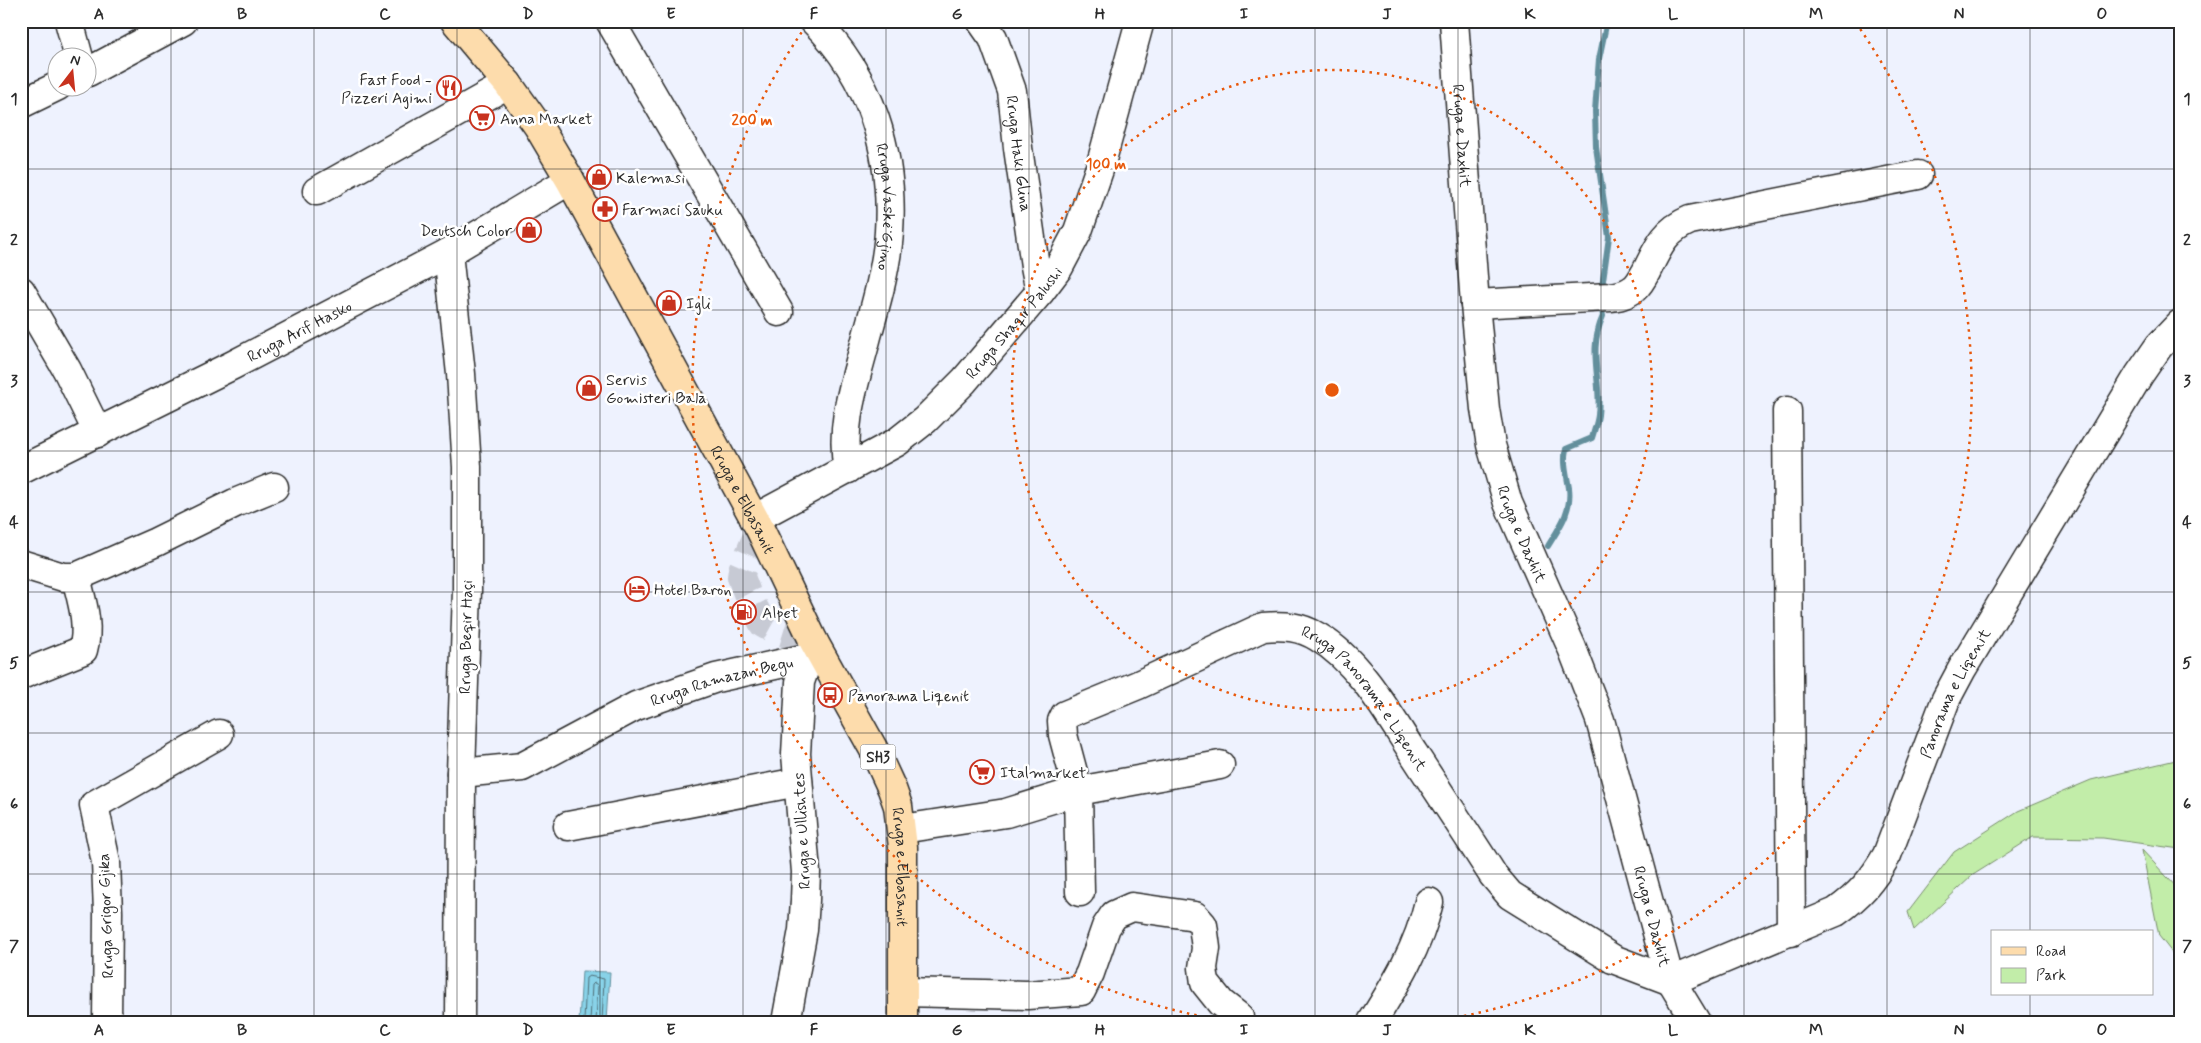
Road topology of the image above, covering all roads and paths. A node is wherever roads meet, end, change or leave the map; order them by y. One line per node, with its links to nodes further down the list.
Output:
1 (69, 21): 9 (street)
2 (182, 21): 10 (street)
3 (455, 21): 11 (main road, Rruga e Elbasanit / SH3)
4 (610, 21): 21 (street)
5 (814, 21): 25 (street, Rruga Vaskë Gjino)
6 (981, 21): 19 (street, Rruga Haki Glina)
7 (1454, 21): 20 (street, Rruga e Daxhit)
8 (1134, 28): 19 (street, Rruga Shaqir Palushi)
9 (76, 48)
10 (98, 67)
11 (508, 84): 15 (main road, Rruga e Elbasanit / SH3); 16 (street)
12 (48, 91): 13 (street)
13 (21, 104)
14 (1918, 174): 20 (street)
15 (570, 180): 17 (street, Rruga Arif Hasko); 28 (main road, Rruga e Elbasanit / SH3)
16 (317, 191)
17 (448, 253): 24 (street, Rruga Arif Hasko); 35 (street, Rruga Beqir Haçi)
18 (21, 292): 24 (street)
19 (1040, 292): 25 (street, Rruga Shaqir Palushi)
20 (1475, 304): 43 (street, Rruga e Daxhit)
21 (779, 312)
22 (2180, 324): 42 (street, Panorama e Liqenit)
23 (1787, 411): 42 (street)
24 (98, 433): 26 (street, Rruga Arif Hasko)
25 (848, 469): 28 (street, Rruga Shaqir Palushi)
26 (21, 470)
27 (274, 487): 30 (street)
28 (754, 519): 31 (main road, Rruga e Elbasanit / SH3)
29 (21, 564): 30 (street)
30 (76, 577): 32 (street)
31 (810, 650): 35 (street, Rruga Ramazan Begu); 36 (street, Rruga e Ullishtes); 39 (main road, Rruga e Elbasanit / SH3)
32 (21, 675)
33 (219, 734): 45 (street, Rruga Grigor Gjika)
34 (1220, 765): 37 (street)
35 (461, 773): 46 (street, Rruga Beqir Haçi)
36 (798, 782): 38 (street); 47 (street, Rruga e Ullishtes)
37 (1078, 792): 39 (street); 40 (street, Rruga Panorama e Liqenit); 43 (street, Rruga Panorama e Liqenit)
38 (568, 826)
39 (902, 829): 44 (main road, Rruga e Elbasanit / SH3)
40 (1080, 892)
41 (1428, 902): 50 (street)
42 (1792, 932): 43 (street, Panorama e Liqenit)
43 (1671, 981): 51 (street, Rruga e Daxhit)
44 (904, 992): 48 (main road, Rruga e Elbasanit / SH3); 49 (street)
45 (107, 1022)
46 (460, 1022)
47 (786, 1022)
48 (903, 1022)
49 (1239, 1022)
50 (1372, 1022)
51 (1696, 1022)

